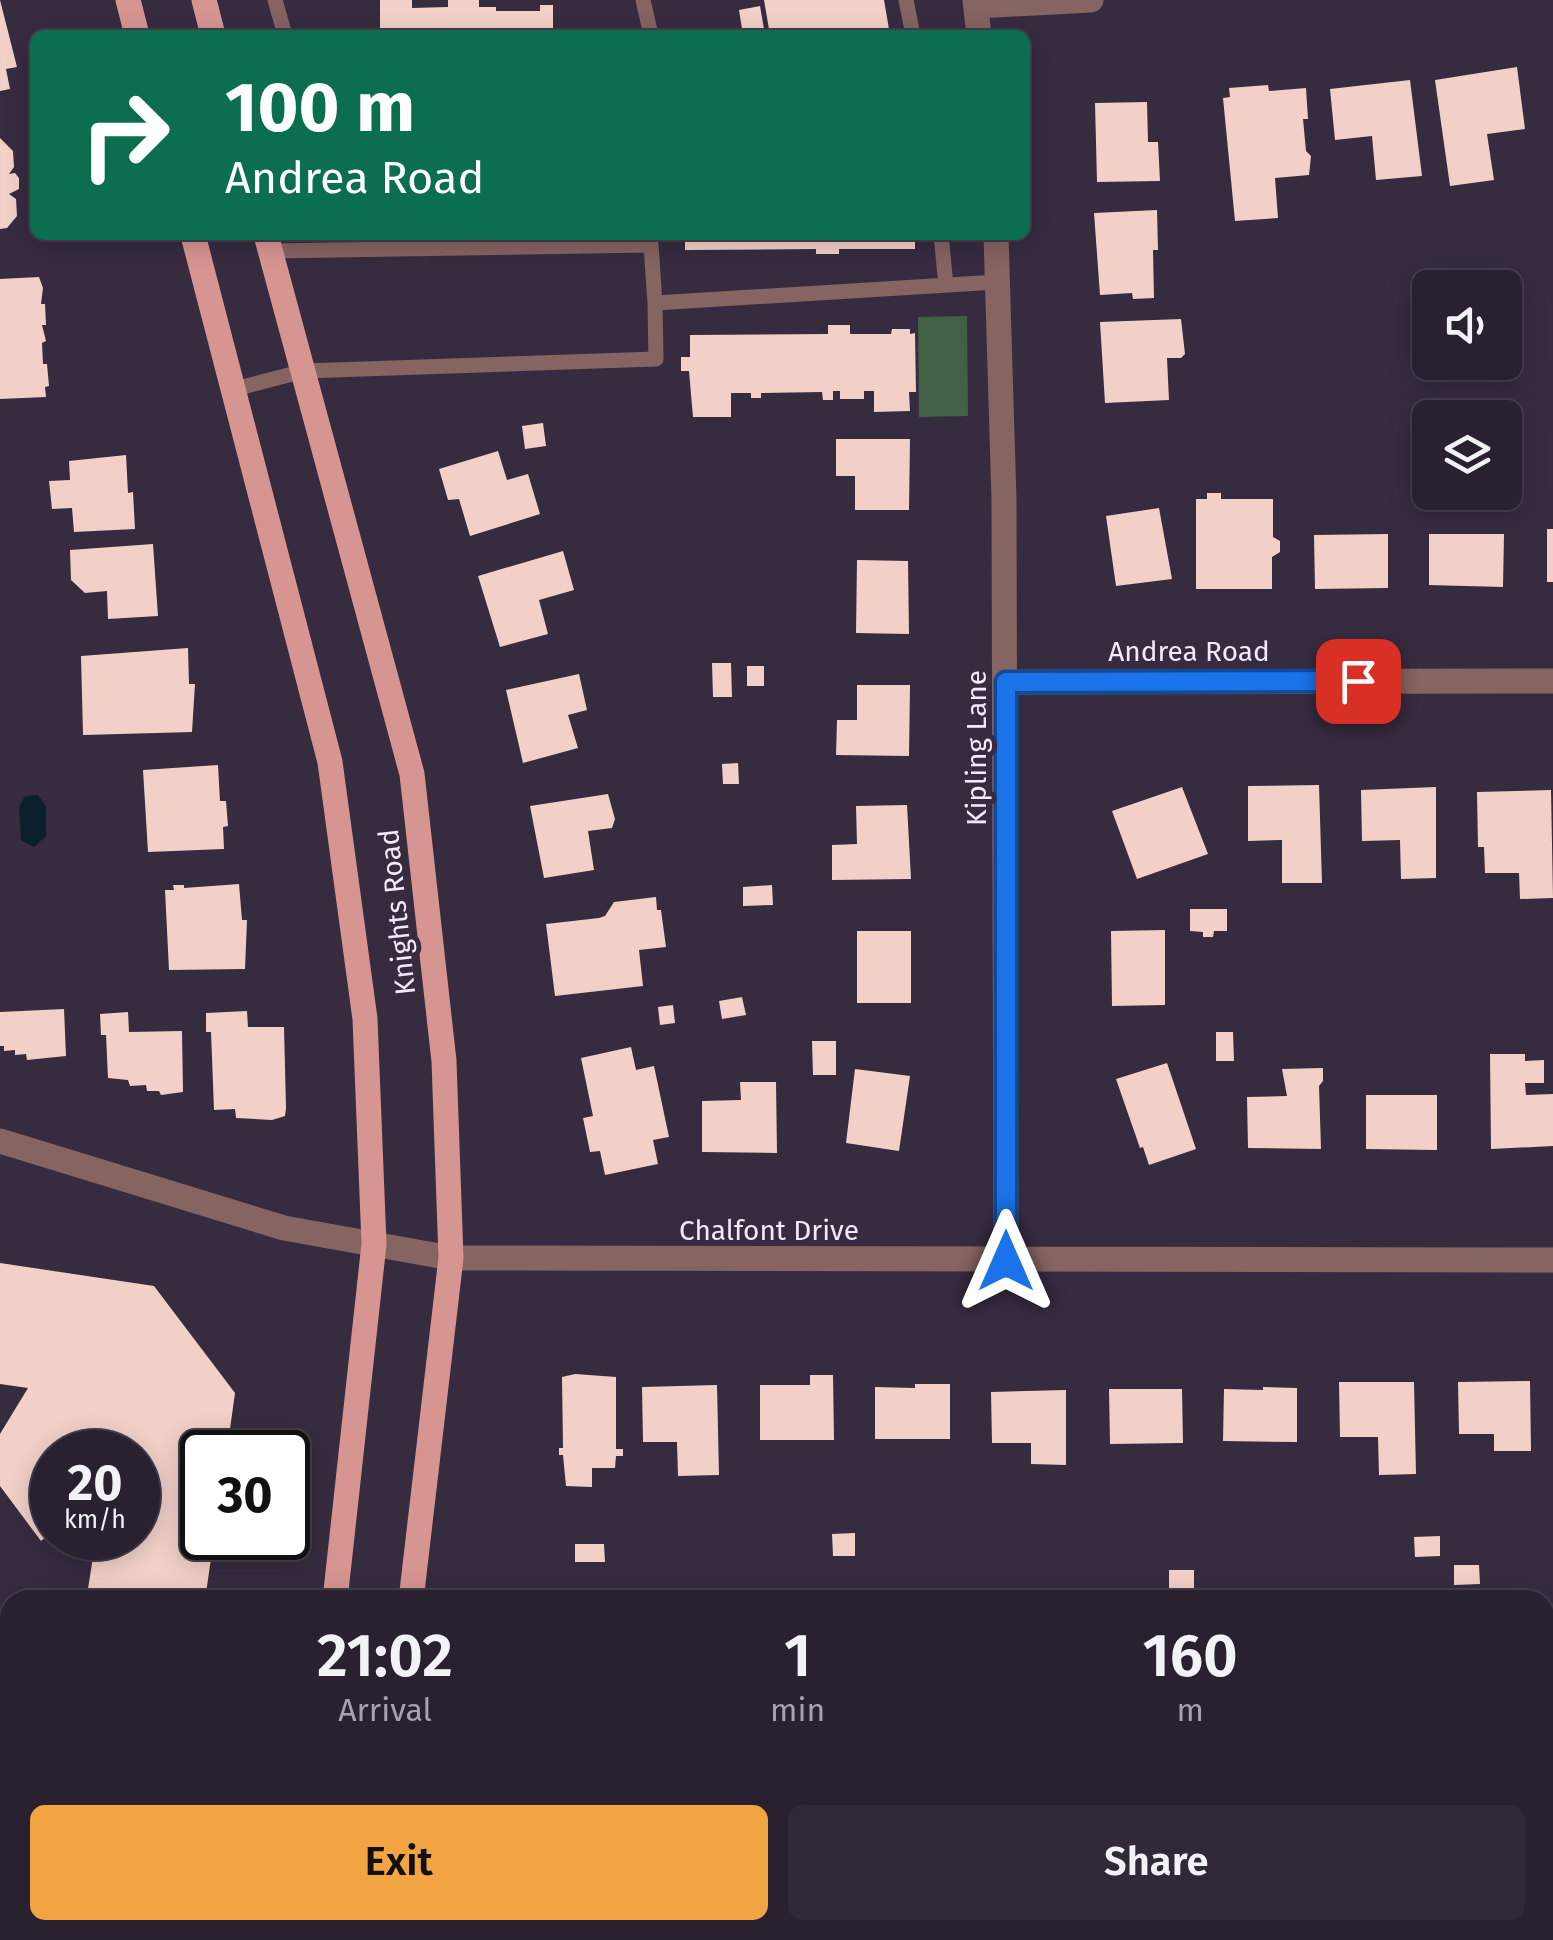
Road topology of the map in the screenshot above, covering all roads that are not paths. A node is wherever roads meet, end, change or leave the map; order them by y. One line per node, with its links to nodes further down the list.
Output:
1 (128, 0): 8 (main road)
2 (204, 0): 9 (main road)
3 (275, 0): 10 (lane)
4 (643, 0): 11 (lane)
5 (906, 0): 12 (lane)
6 (1092, 0): 7 (street)
7 (976, 3): 13 (street)
8 (137, 30)
9 (212, 30)
10 (283, 30)
11 (650, 30)
12 (912, 30)
13 (979, 30)
14 (194, 240): 23 (main road, Knights Road)
15 (652, 240): 18 (lane); 21 (lane)
16 (941, 240): 20 (lane)
17 (996, 240): 19 (street, Kipling Lane)
18 (268, 243): 22 (main road, Knights Road)
19 (997, 282): 20 (lane); 25 (street, Kipling Lane)
20 (946, 286): 21 (lane)
21 (655, 303): 22 (lane)
22 (304, 371): 23 (lane); 28 (main road, Knights Road)
23 (235, 389): 27 (main road, Knights Road)
24 (1553, 681): 25 (street, Andrea Road)
25 (1006, 682): 30 (street, Kipling Lane)
26 (0, 1141): 27 (street, Chalfont Drive)
27 (374, 1244): 28 (street, Chalfont Drive); 31 (main road, Knights Road)
28 (451, 1258): 30 (street, Chalfont Drive); 32 (main road, Knights Road)
29 (1553, 1260): 30 (street, Chalfont Drive)
30 (1006, 1261)
31 (336, 1590)
32 (412, 1590)

